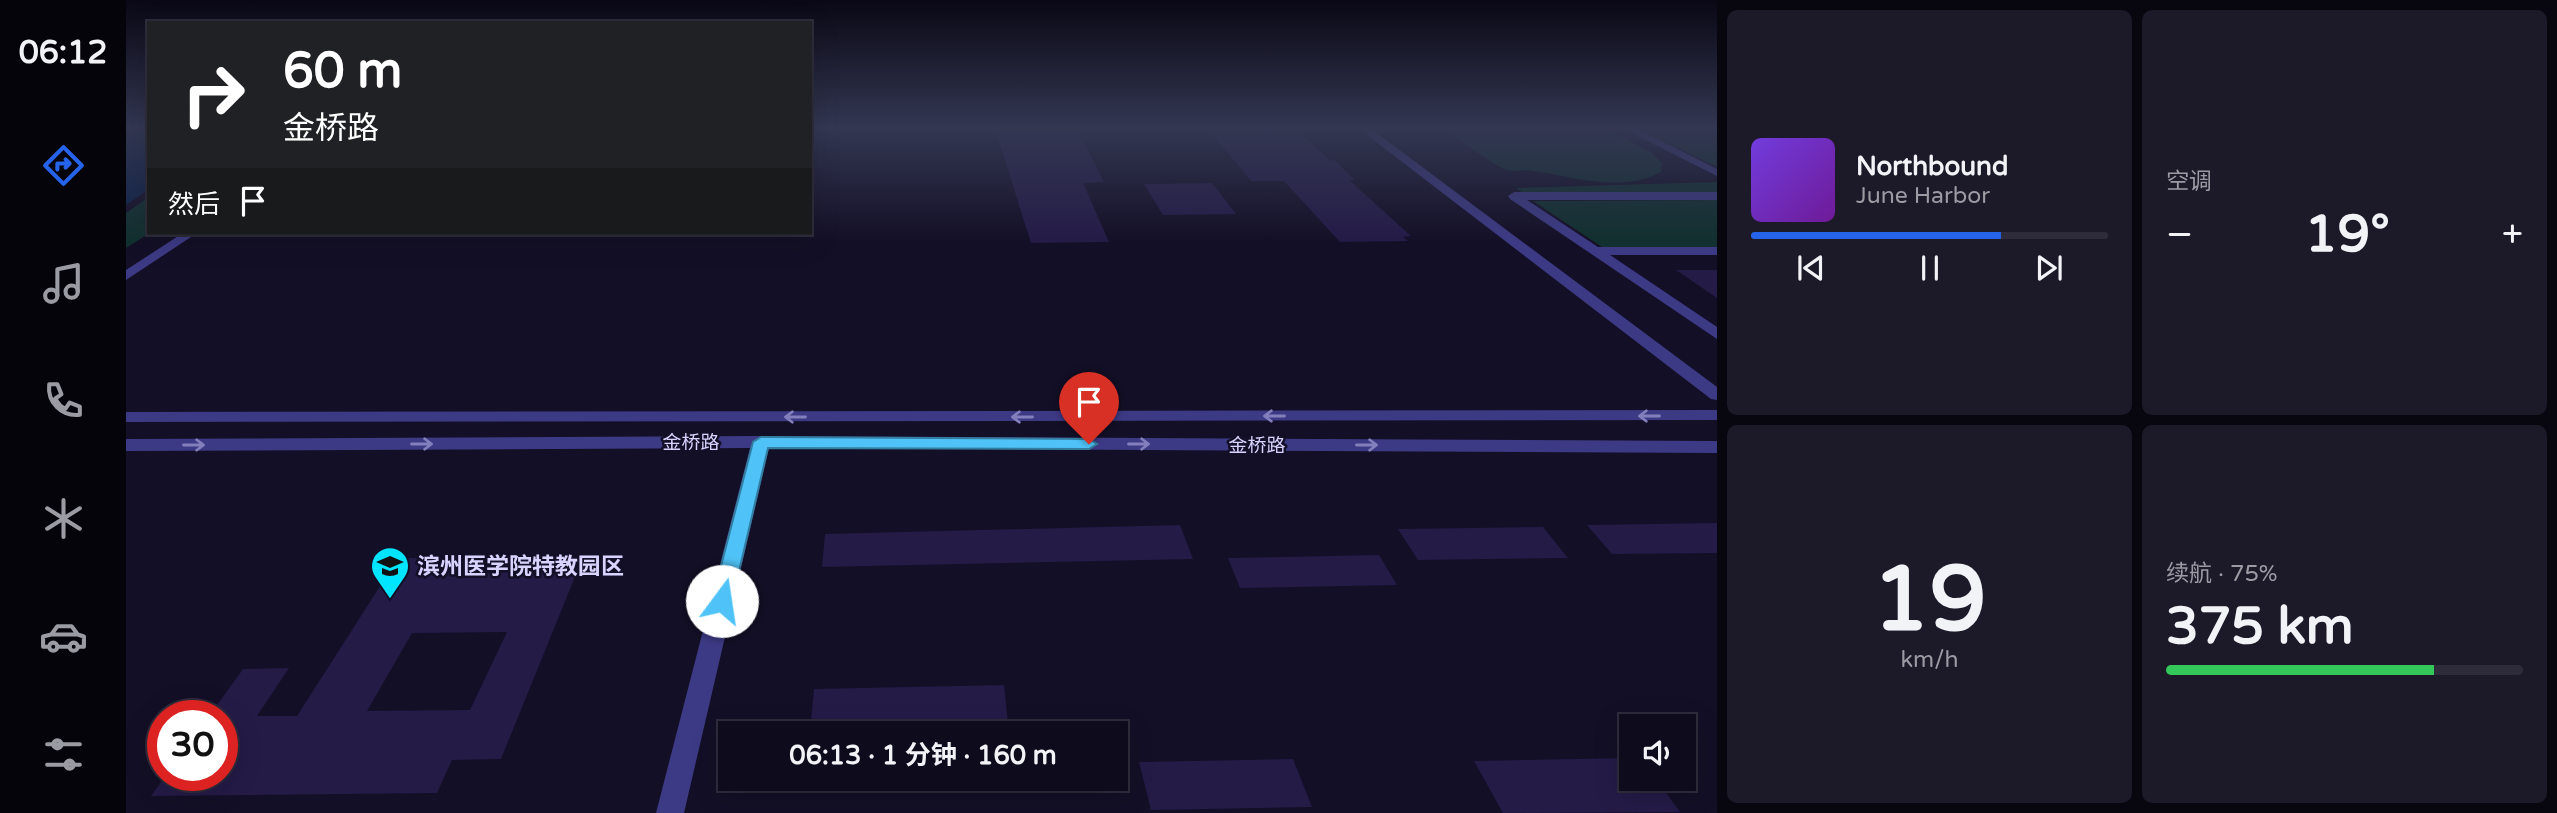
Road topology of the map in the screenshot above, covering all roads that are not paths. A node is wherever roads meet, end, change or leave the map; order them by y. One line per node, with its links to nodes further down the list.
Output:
1 (1413, 166): 8 (street)
2 (1717, 196): 4 (street)
3 (188, 235): 6 (street)
4 (1597, 251): 5 (street); 7 (street)
5 (1717, 251)
6 (126, 276)
7 (1717, 334)
8 (1717, 395)
9 (1717, 415): 10 (street, 金桥路, one-way to 10)
10 (126, 417)
11 (761, 442): 12 (street, 金桥路, one-way to 11); 13 (street, 金桥路, one-way to 13); 14 (street)
12 (126, 445)
13 (1717, 447)
14 (670, 813)

